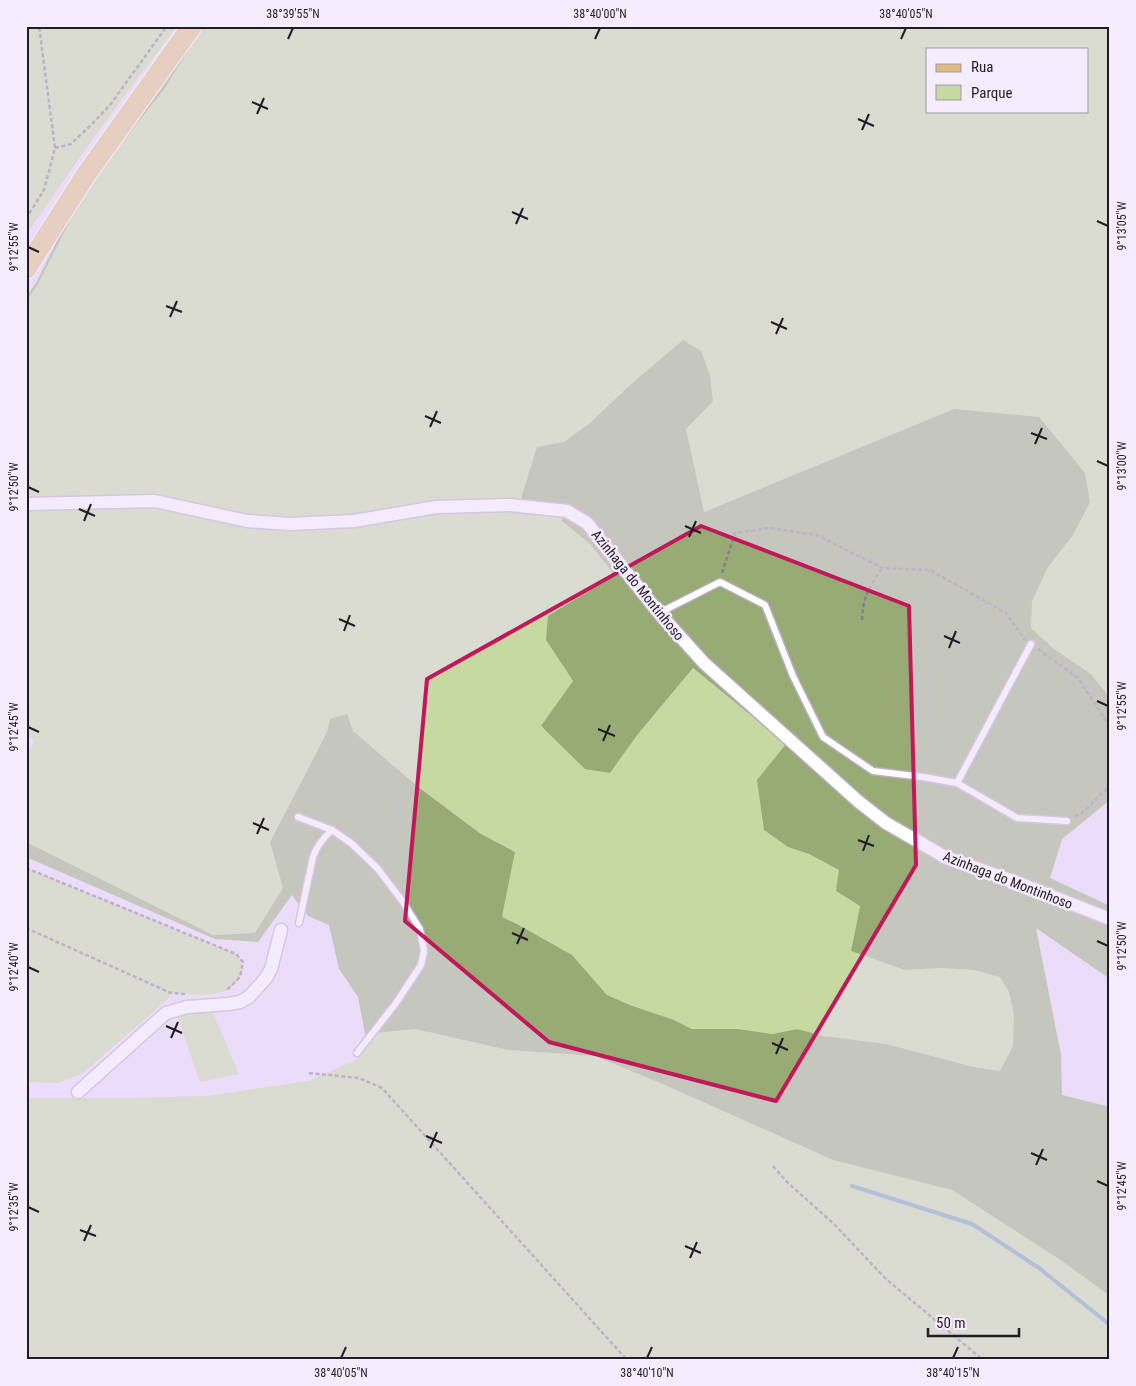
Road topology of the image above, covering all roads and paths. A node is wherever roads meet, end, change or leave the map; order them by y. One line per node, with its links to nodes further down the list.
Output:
1 (39, 26): 4 (path)
2 (168, 26): 4 (path)
3 (192, 26): 6 (main road)
4 (55, 148): 5 (path)
5 (26, 219)
6 (26, 269)
7 (26, 504): 10 (street, Azinhaga do Montinhoso)
8 (882, 568): 9 (path); 11 (path); 12 (path)
9 (720, 582): 10 (lane); 14 (lane)
10 (660, 613): 20 (street, Azinhaga do Montinhoso)
11 (862, 620)
12 (1031, 644): 13 (path); 14 (lane)
13 (1110, 727)
14 (957, 783): 17 (lane)
15 (1110, 784): 17 (path)
16 (298, 817): 18 (lane)
17 (1067, 821)
18 (332, 830): 21 (lane); 26 (lane)
19 (26, 868): 24 (path)
20 (1110, 919)
21 (299, 924)
22 (26, 928): 25 (path)
23 (281, 930): 28 (street)
24 (220, 992)
25 (187, 994)
26 (357, 1053)
27 (310, 1073): 30 (path)
28 (78, 1092)
29 (773, 1166): 31 (path)
30 (627, 1360)
31 (983, 1360)

